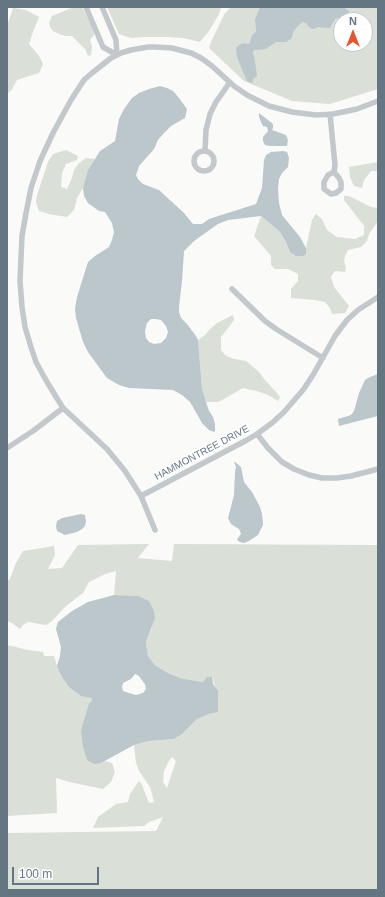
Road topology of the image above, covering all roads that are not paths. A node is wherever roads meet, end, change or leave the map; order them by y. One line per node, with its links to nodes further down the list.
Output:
1 (86, 7): 3 (street)
2 (102, 7): 3 (street)
3 (117, 55): 4 (street); 12 (street)
4 (230, 82): 6 (street); 7 (street)
5 (378, 101): 6 (street)
6 (330, 114): 8 (street)
7 (205, 150)
8 (334, 172)
9 (232, 289): 11 (street)
10 (378, 297): 11 (street, HAMMONTREE DRIVE)
11 (323, 358): 13 (street, HAMMONTREE DRIVE)
12 (63, 408): 14 (street); 16 (street)
13 (257, 434): 15 (street); 16 (street, HAMMONTREE DRIVE)
14 (7, 448)
15 (378, 469)
16 (141, 496): 17 (street)
17 (155, 530)

